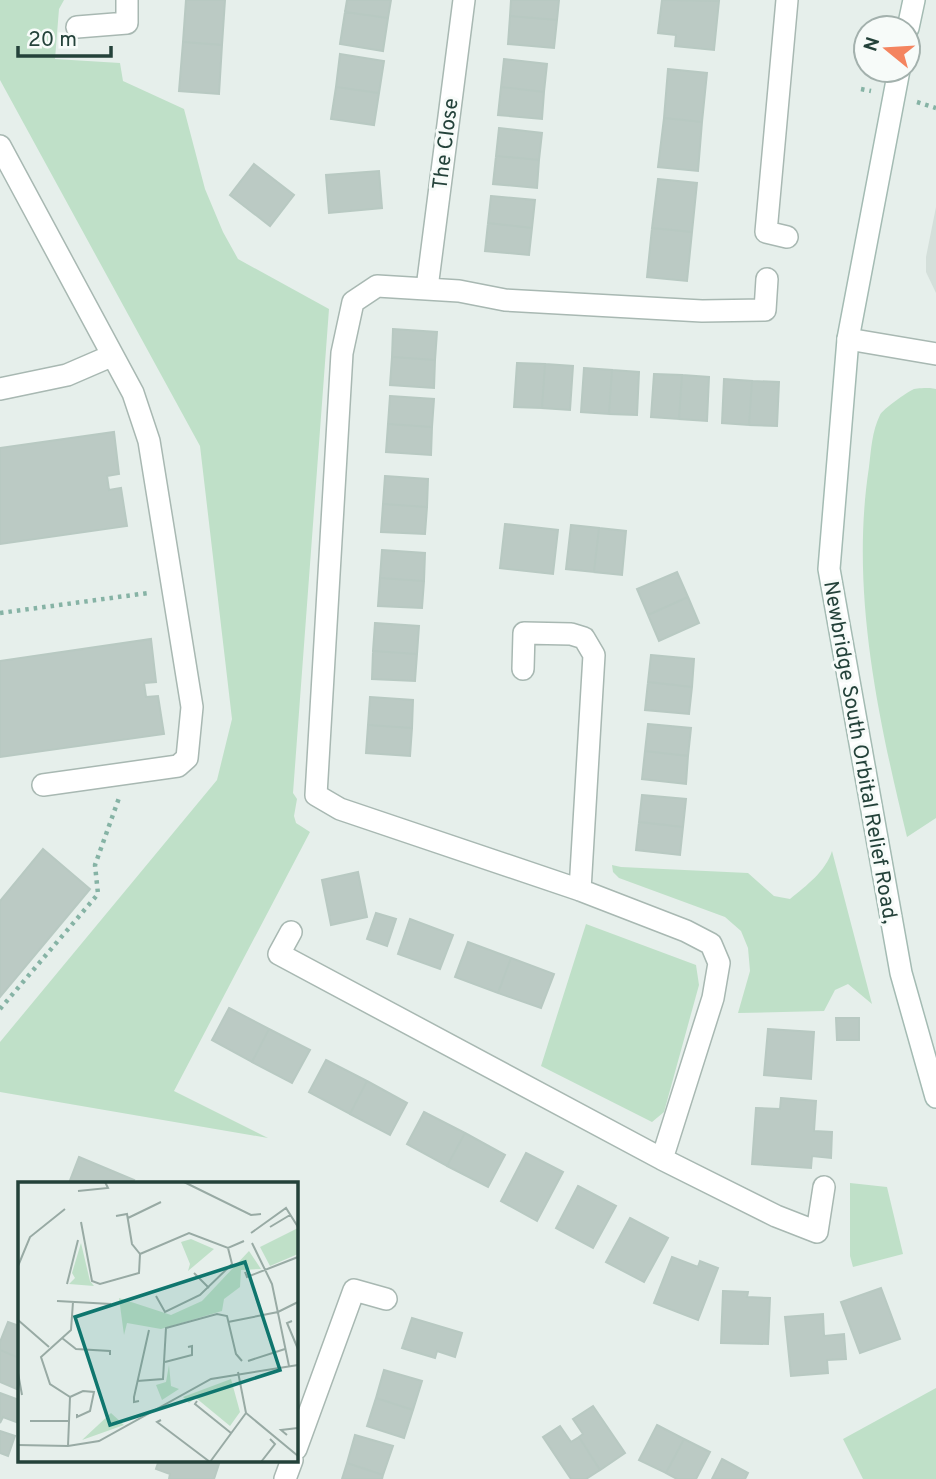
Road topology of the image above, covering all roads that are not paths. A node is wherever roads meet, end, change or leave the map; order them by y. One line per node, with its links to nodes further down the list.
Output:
1 (127, 0): 4 (street)
2 (464, 0): 9 (street, The Close)
3 (787, 0): 7 (street)
4 (77, 27)
5 (897, 84): 10 (street, Newbridge South Orbital Relief Road,)
6 (0, 146): 12 (street)
7 (787, 237)
8 (767, 279): 9 (street)
9 (427, 288): 16 (street)
10 (848, 339): 11 (street); 18 (street, Newbridge South Orbital Relief Road,)
11 (936, 354)
12 (111, 356): 13 (street); 15 (street)
13 (0, 389)
14 (523, 670): 16 (street)
15 (43, 786)
16 (580, 890): 19 (street)
17 (291, 932): 19 (street)
18 (936, 1097)
19 (662, 1159): 20 (street)
20 (824, 1187)
21 (386, 1299): 22 (street)
22 (298, 1444)
23 (291, 1462): 24 (street)
24 (285, 1479)

